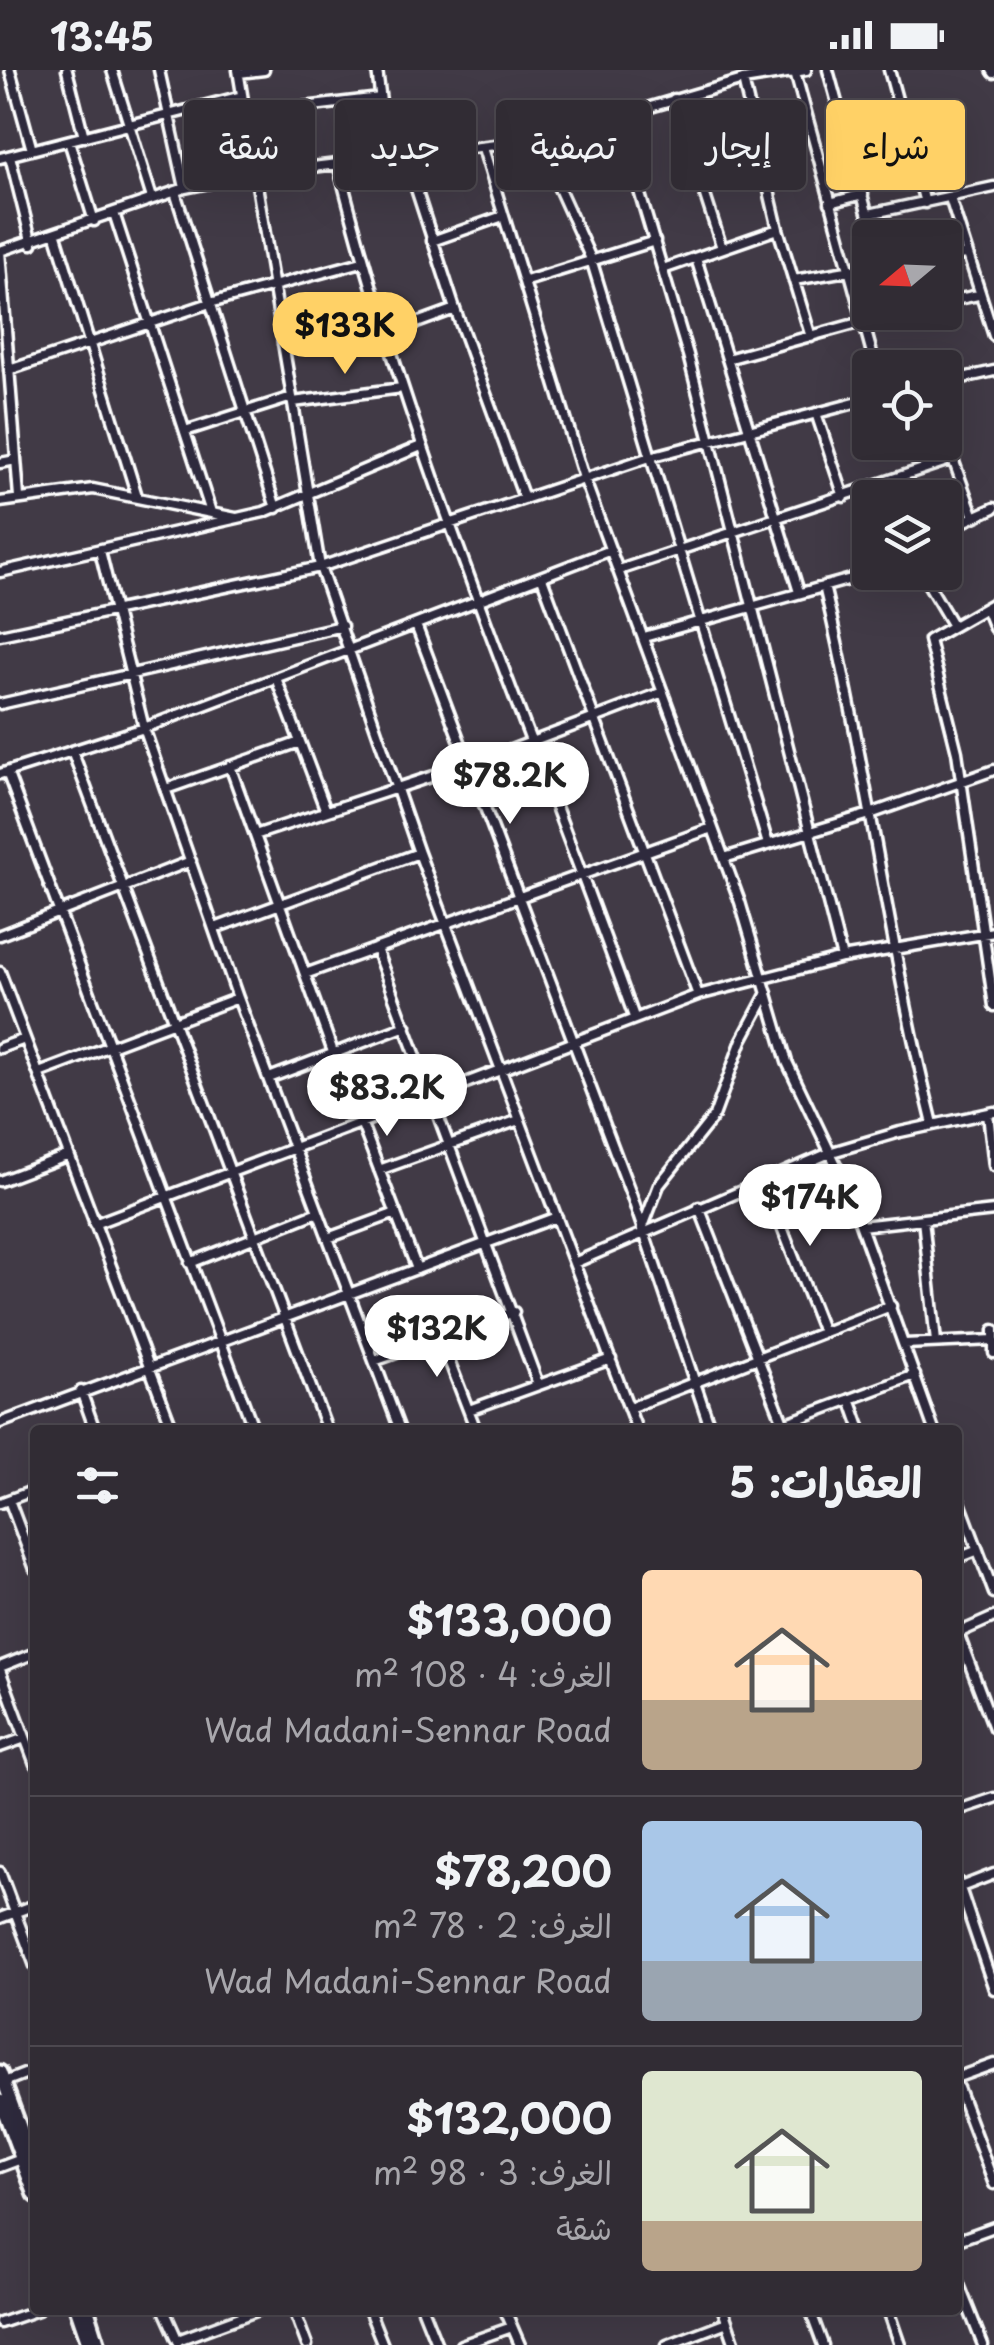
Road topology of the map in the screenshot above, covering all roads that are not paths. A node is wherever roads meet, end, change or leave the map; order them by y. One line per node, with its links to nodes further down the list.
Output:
1 (10, 70): 25 (street)
2 (67, 70): 20 (street)
3 (112, 70): 19 (street)
4 (159, 70): 18 (street)
5 (264, 70): 10 (street)
6 (377, 70): 13 (street)
7 (828, 70): 35 (street)
8 (889, 70): 39 (street)
9 (800, 71): 11 (street); 38 (street)
10 (239, 72): 12 (street)
11 (743, 80): 14 (street); 45 (street)
12 (242, 96): 15 (street); 18 (street)
13 (380, 98): 16 (street)
14 (674, 99): 17 (street); 50 (street)
15 (243, 100)
16 (315, 106)
17 (651, 106)
18 (170, 114): 19 (street); 29 (street)
19 (126, 126): 20 (street); 36 (street)
20 (84, 137): 21 (street)
21 (69, 141): 25 (street); 44 (street)
22 (496, 146): 23 (street)
23 (483, 148): 24 (street); 42 (street)
24 (476, 149)
25 (32, 150): 26 (street)
26 (5, 157): 49 (street)
27 (994, 187): 37 (street)
28 (184, 189): 29 (street)
29 (180, 190): 36 (street); 66 (street)
30 (257, 190): 62 (street)
31 (344, 190): 56 (street)
32 (416, 190): 47 (street)
33 (560, 190): 55 (street)
34 (640, 190): 48 (street)
35 (863, 194): 38 (street); 41 (street)
36 (152, 198): 40 (street)
37 (950, 198): 39 (street); 52 (street)
38 (830, 203): 59 (street)
39 (925, 203): 41 (street)
40 (114, 213): 44 (street); 70 (street)
41 (868, 214): 43 (street)
42 (504, 216): 47 (street); 61 (street)
43 (870, 220)
44 (94, 221): 46 (street)
45 (778, 228): 50 (street); 60 (street)
46 (56, 235): 49 (street); 75 (street)
47 (432, 241): 67 (street)
48 (655, 241): 55 (street); 57 (street)
49 (32, 244): 51 (street)
50 (722, 248): 54 (street)
51 (0, 251): 68 (street)
52 (966, 254): 53 (street); 64 (street)
53 (962, 255)
54 (696, 258): 57 (street); 77 (street)
55 (591, 259): 61 (street); 92 (street)
56 (362, 262): 62 (street); 69 (street)
57 (663, 269): 90 (street)
58 (852, 269): 59 (street)
59 (848, 270): 60 (street); 63 (street)
60 (794, 280): 74 (street)
61 (526, 281): 97 (street)
62 (272, 284): 66 (street); 76 (street)
63 (852, 284)
64 (978, 295): 65 (street); 73 (street)
65 (962, 298)
66 (210, 303): 70 (street); 86 (street)
67 (455, 310): 72 (street); 104 (street)
68 (3, 322): 78 (street)
69 (380, 322): 72 (street); 76 (street)
70 (150, 323): 75 (street); 88 (street)
71 (852, 325): 74 (street)
72 (384, 335): 81 (street)
73 (994, 336)
74 (811, 338): 77 (street)
75 (91, 343): 78 (street); 101 (street)
76 (283, 344): 84 (street)
77 (728, 358): 89 (street)
78 (9, 370): 82 (street)
79 (994, 371): 80 (street)
80 (962, 378)
81 (402, 388): 84 (street); 91 (street)
82 (11, 390): 83 (street); 93 (street)
83 (0, 392)
84 (292, 400): 86 (street); 99 (street)
85 (852, 404): 87 (street)
86 (245, 412): 88 (street); 106 (street)
87 (816, 413): 89 (street); 102 (street)
88 (185, 430): 108 (street)
89 (750, 430): 90 (street); 111 (street)
90 (710, 440): 92 (street); 114 (street)
91 (421, 446): 99 (street); 113 (street)
92 (650, 457): 97 (street); 117 (street)
93 (16, 460): 96 (street); 103 (street)
94 (949, 460): 98 (street)
95 (952, 460): 109 (street)
96 (0, 463)
97 (584, 478): 104 (street); 115 (street)
98 (895, 480)
99 (308, 492): 106 (street); 118 (street)
100 (852, 494): 102 (street)
101 (137, 496): 103 (street); 108 (street)
102 (844, 497): 111 (street)
103 (19, 498): 105 (street)
104 (524, 498): 113 (street)
105 (0, 502)
106 (276, 508): 110 (street)
107 (994, 508): 109 (street)
108 (210, 509): 110 (street)
109 (974, 517): 112 (street)
110 (236, 518): 116 (street)
111 (777, 520): 114 (street); 125 (street)
112 (962, 522)
113 (447, 524): 118 (street); 126 (street)
114 (735, 534): 117 (street); 127 (street)
115 (611, 550): 119 (street); 121 (street)
116 (100, 551): 120 (street); 129 (street)
117 (678, 552): 119 (street); 130 (street)
118 (320, 568): 129 (street); 131 (street)
119 (618, 570): 136 (street)
120 (0, 572)
121 (542, 578): 126 (street); 142 (street)
122 (852, 578): 123 (street)
123 (824, 586): 125 (street); 155 (street)
124 (932, 590): 133 (street)
125 (799, 592): 127 (street)
126 (478, 604): 132 (street); 145 (street)
127 (753, 606): 130 (street); 157 (street)
128 (990, 606): 133 (street); 134 (street)
129 (114, 609): 135 (street); 138 (street)
130 (700, 621): 136 (street); 159 (street)
131 (342, 626): 137 (street); 138 (street)
132 (416, 626): 137 (street); 147 (street)
133 (953, 626): 151 (street)
134 (994, 628)
135 (0, 635)
136 (644, 637): 140 (street)
137 (351, 650): 139 (street); 152 (street)
138 (130, 673): 141 (street); 143 (street)
139 (276, 678): 143 (street); 144 (street)
140 (663, 692): 142 (street); 156 (street)
141 (0, 704)
142 (593, 718): 145 (street); 161 (street)
143 (144, 728): 146 (street); 153 (street)
144 (300, 742): 148 (street); 154 (street)
145 (532, 742): 147 (street); 164 (street)
146 (73, 753): 150 (street); 165 (street)
147 (466, 765): 152 (street); 166 (street)
148 (230, 766): 153 (street); 158 (street)
149 (994, 770): 151 (street)
150 (3, 773): 168 (street)
151 (961, 782): 155 (street); 172 (street)
152 (396, 786): 154 (street); 160 (street)
153 (166, 789): 163 (street)
154 (326, 812): 158 (street)
155 (870, 814): 157 (street); 175 (street)
156 (712, 828): 161 (street); 162 (street)
157 (812, 832): 159 (street); 176 (street)
158 (255, 835): 167 (street)
159 (768, 844): 162 (street)
160 (419, 853): 167 (street); 169 (street)
161 (644, 854): 164 (street); 181 (street)
162 (724, 858): 179 (street)
163 (192, 861): 165 (street); 170 (street)
164 (583, 876): 166 (street); 184 (street)
165 (124, 887): 168 (street); 185 (street)
166 (519, 900): 169 (street); 188 (street)
167 (280, 905): 170 (street); 178 (street)
168 (59, 910): 173 (street); 189 (street)
169 (446, 924): 174 (street); 192 (street)
170 (215, 928): 182 (street)
171 (994, 932): 172 (street)
172 (982, 934): 175 (street); 183 (street)
173 (0, 935)
174 (376, 948): 178 (street); 186 (street)
175 (896, 948): 176 (street); 199 (street)
176 (842, 958): 179 (street)
177 (0, 972): 187 (street)
178 (305, 974): 191 (street)
179 (764, 976): 180 (street); 181 (street)
180 (766, 993): 202 (street); 218 (street)
181 (698, 995): 184 (street)
182 (238, 998): 185 (street); 194 (street)
183 (994, 1006)
184 (634, 1017): 188 (street)
185 (174, 1022): 189 (street); 205 (street)
186 (406, 1026): 191 (street); 195 (street)
187 (25, 1039): 190 (street); 193 (street)
188 (572, 1040): 192 (street); 218 (street)
189 (108, 1046): 193 (street); 209 (street)
190 (0, 1048)
191 (333, 1052): 194 (street)
192 (499, 1069): 195 (street); 197 (street)
193 (39, 1073): 203 (street)
194 (269, 1078): 201 (street)
195 (433, 1095): 198 (street); 200 (street)
196 (991, 1113): 199 (street); 204 (street)
197 (519, 1120): 200 (street); 214 (street)
198 (360, 1122): 201 (street); 206 (street)
199 (933, 1124): 202 (street)
200 (450, 1144): 206 (street); 221 (street)
201 (293, 1146): 205 (street); 212 (street)
202 (832, 1152): 207 (street); 217 (street)
203 (69, 1155): 208 (street); 216 (street)
204 (994, 1166)
205 (231, 1170): 209 (street); 219 (street)
206 (379, 1170): 213 (street)
207 (762, 1180): 210 (street); 230 (street)
208 (0, 1181)
209 (166, 1197): 216 (street); 222 (street)
210 (699, 1207): 218 (street); 237 (street)
211 (994, 1210): 215 (street)
212 (318, 1212): 219 (street); 220 (street)
213 (396, 1213): 220 (street); 224 (street)
214 (556, 1218): 221 (street); 223 (street)
215 (923, 1219): 217 (street); 234 (street)
216 (94, 1224): 240 (street)
217 (862, 1226): 226 (street)
218 (642, 1233): 223 (street); 242 (street)
219 (255, 1237): 222 (street); 228 (street)
220 (328, 1238): 225 (street)
221 (489, 1242): 224 (street); 227 (street)
222 (190, 1263): 232 (street)
223 (574, 1263): 238 (street)
224 (417, 1269): 225 (street)
225 (349, 1294): 228 (street); 239 (street)
226 (891, 1306): 230 (street); 235 (street)
227 (514, 1312): 231 (street); 243 (street)
228 (286, 1318): 232 (street); 252 (street)
229 (994, 1330): 233 (street)
230 (823, 1332): 237 (street)
231 (440, 1337): 239 (street); 247 (street)
232 (218, 1339): 240 (street); 251 (street)
233 (994, 1340): 234 (street); 236 (street)
234 (936, 1342): 235 (street)
235 (905, 1344): 241 (street)
236 (994, 1353)
237 (757, 1357): 242 (street); 257 (street)
238 (611, 1358): 243 (street); 246 (street)
239 (374, 1361): 253 (street)
240 (149, 1366): 244 (street); 250 (street)
241 (915, 1375): 245 (street); 260 (street)
242 (693, 1383): 246 (street); 256 (street)
243 (538, 1384): 247 (street)
244 (80, 1391): 248 (street); 249 (street)
245 (850, 1399): 258 (street); 259 (street)
246 (629, 1408): 255 (street)
247 (469, 1410): 254 (street)
248 (0, 1423)
249 (93, 1425)
250 (171, 1425)
251 (252, 1425)
252 (325, 1425)
253 (398, 1425)
254 (474, 1425)
255 (635, 1425)
256 (710, 1425)
257 (784, 1425)
258 (790, 1425)
259 (859, 1425)
260 (932, 1425)
261 (30, 1492): 262 (street)
262 (5, 1502): 266 (street)
263 (962, 1510): 264 (street)
264 (976, 1551): 265 (street); 267 (street)
265 (962, 1556)
266 (30, 1558)
267 (994, 1593)
268 (994, 1617): 269 (street)
269 (962, 1631)
270 (962, 1644): 273 (street)
271 (30, 1654): 272 (street)
272 (0, 1668): 274 (street)
273 (994, 1728)
274 (24, 1738): 275 (street); 276 (street)
275 (0, 1748)
276 (30, 1752)
277 (994, 1798): 278 (street)
278 (962, 1809)
279 (0, 1872): 284 (street)
280 (994, 1874): 281 (street)
281 (962, 1885)
282 (962, 1897): 287 (street)
283 (30, 1907): 284 (street)
284 (15, 1913): 285 (street); 286 (street)
285 (0, 1918)
286 (30, 1953)
287 (994, 1989)
288 (994, 2064): 290 (street)
289 (30, 2071): 291 (street)
290 (962, 2076)
291 (2, 2077): 294 (street)
292 (962, 2099): 298 (street)
293 (0, 2100): 295 (street)
294 (30, 2156)
295 (30, 2157)
296 (30, 2159): 297 (street)
297 (0, 2166)
298 (994, 2184)
299 (994, 2227): 300 (street)
300 (962, 2239)
301 (962, 2292): 329 (street)
302 (30, 2313): 315 (street)
303 (79, 2315): 319 (street)
304 (90, 2315): 320 (street)
305 (166, 2315): 317 (street)
306 (247, 2315): 317 (street)
307 (296, 2315): 321 (street)
308 (370, 2315): 322 (street)
309 (425, 2315): 323 (street)
310 (507, 2315): 316 (street)
311 (725, 2315): 314 (street)
312 (812, 2315): 328 (street)
313 (889, 2315): 318 (street)
314 (727, 2322): 326 (street); 327 (street)
315 (0, 2323)
316 (512, 2327): 324 (street); 325 (street)
317 (179, 2343)
318 (897, 2344)
319 (89, 2345)
320 (99, 2345)
321 (307, 2345)
322 (383, 2345)
323 (437, 2345)
324 (461, 2345)
325 (520, 2345)
326 (667, 2345)
327 (735, 2345)
328 (823, 2345)
329 (983, 2345)

